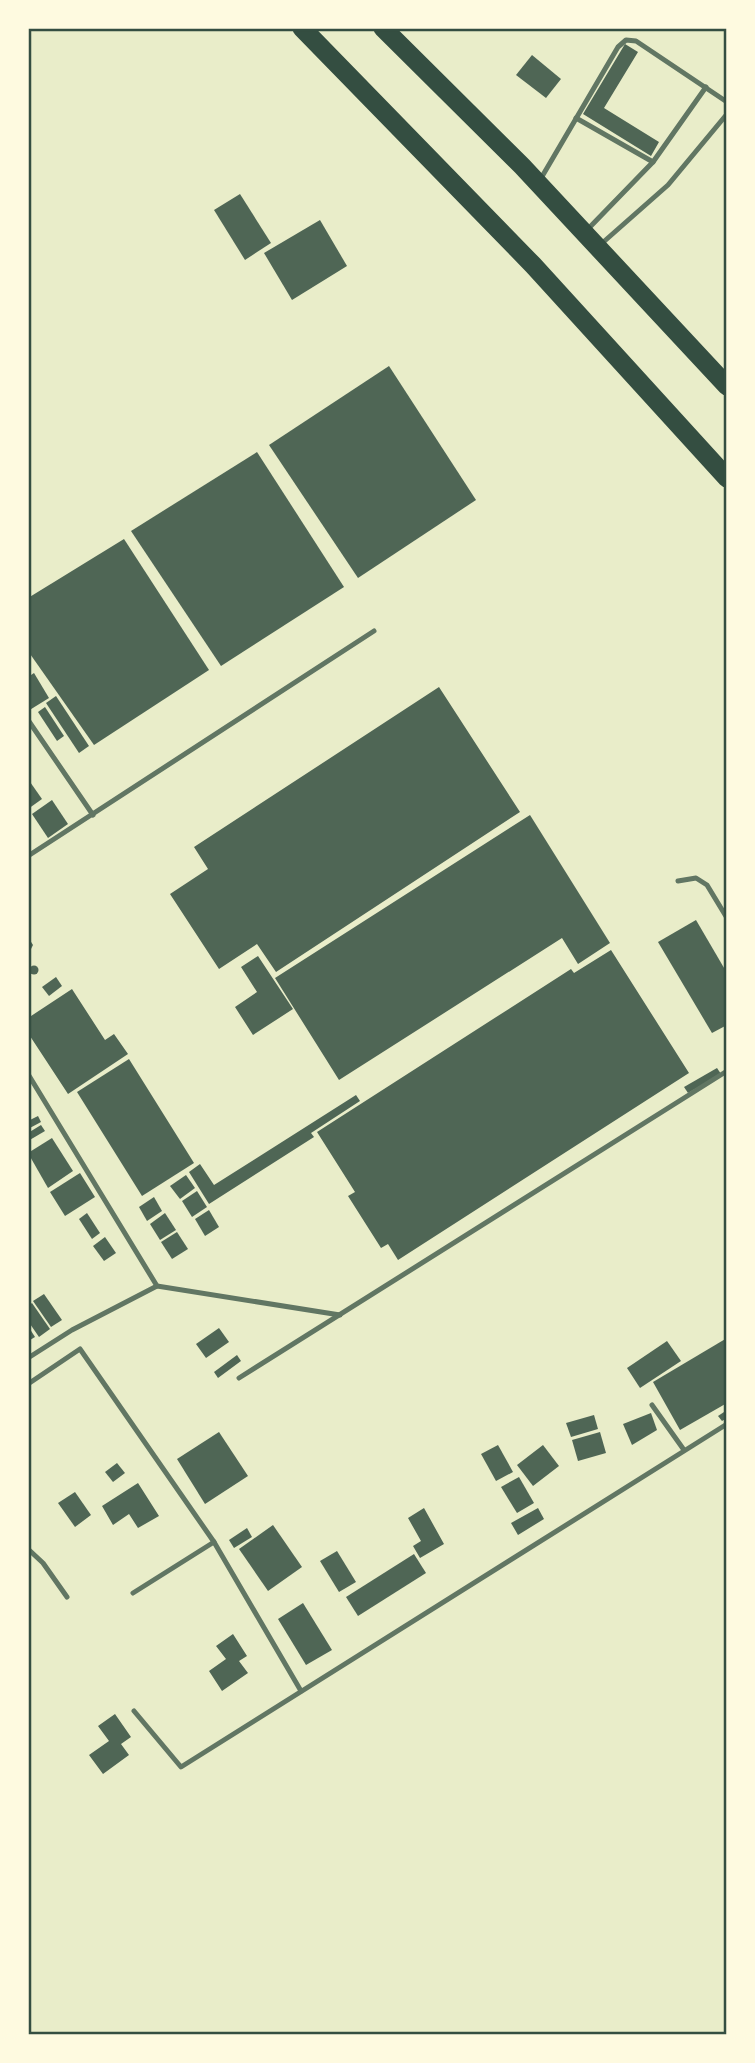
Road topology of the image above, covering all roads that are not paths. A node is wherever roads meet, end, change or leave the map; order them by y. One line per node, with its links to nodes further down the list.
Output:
1 (302, 28): 11 (highway)
2 (383, 28): 8 (highway)
3 (706, 87): 4 (lane); 6 (lane); 7 (lane)
4 (727, 102)
5 (727, 114): 9 (lane)
6 (576, 118): 7 (lane); 8 (lane)
7 (653, 162): 9 (lane)
8 (538, 183): 9 (highway)
9 (591, 239): 10 (highway)
10 (727, 386)
11 (727, 478)
12 (374, 631): 14 (lane)
13 (28, 720): 14 (lane)
14 (93, 815): 16 (lane)
15 (28, 847): 16 (lane)
16 (30, 855)
17 (678, 881): 18 (lane)
18 (727, 918)
19 (727, 1072): 22 (lane)
20 (28, 1074): 21 (lane)
21 (157, 1286): 22 (lane); 23 (lane)
22 (340, 1315): 24 (lane)
23 (28, 1358)
24 (239, 1378)
25 (28, 1384): 29 (lane)
26 (652, 1405): 28 (lane)
27 (727, 1424): 28 (lane)
28 (684, 1450): 33 (lane)
29 (214, 1542): 31 (lane); 33 (lane)
30 (28, 1549): 32 (lane)
31 (133, 1593)
32 (67, 1597)
33 (302, 1691): 34 (lane)
34 (134, 1712)

